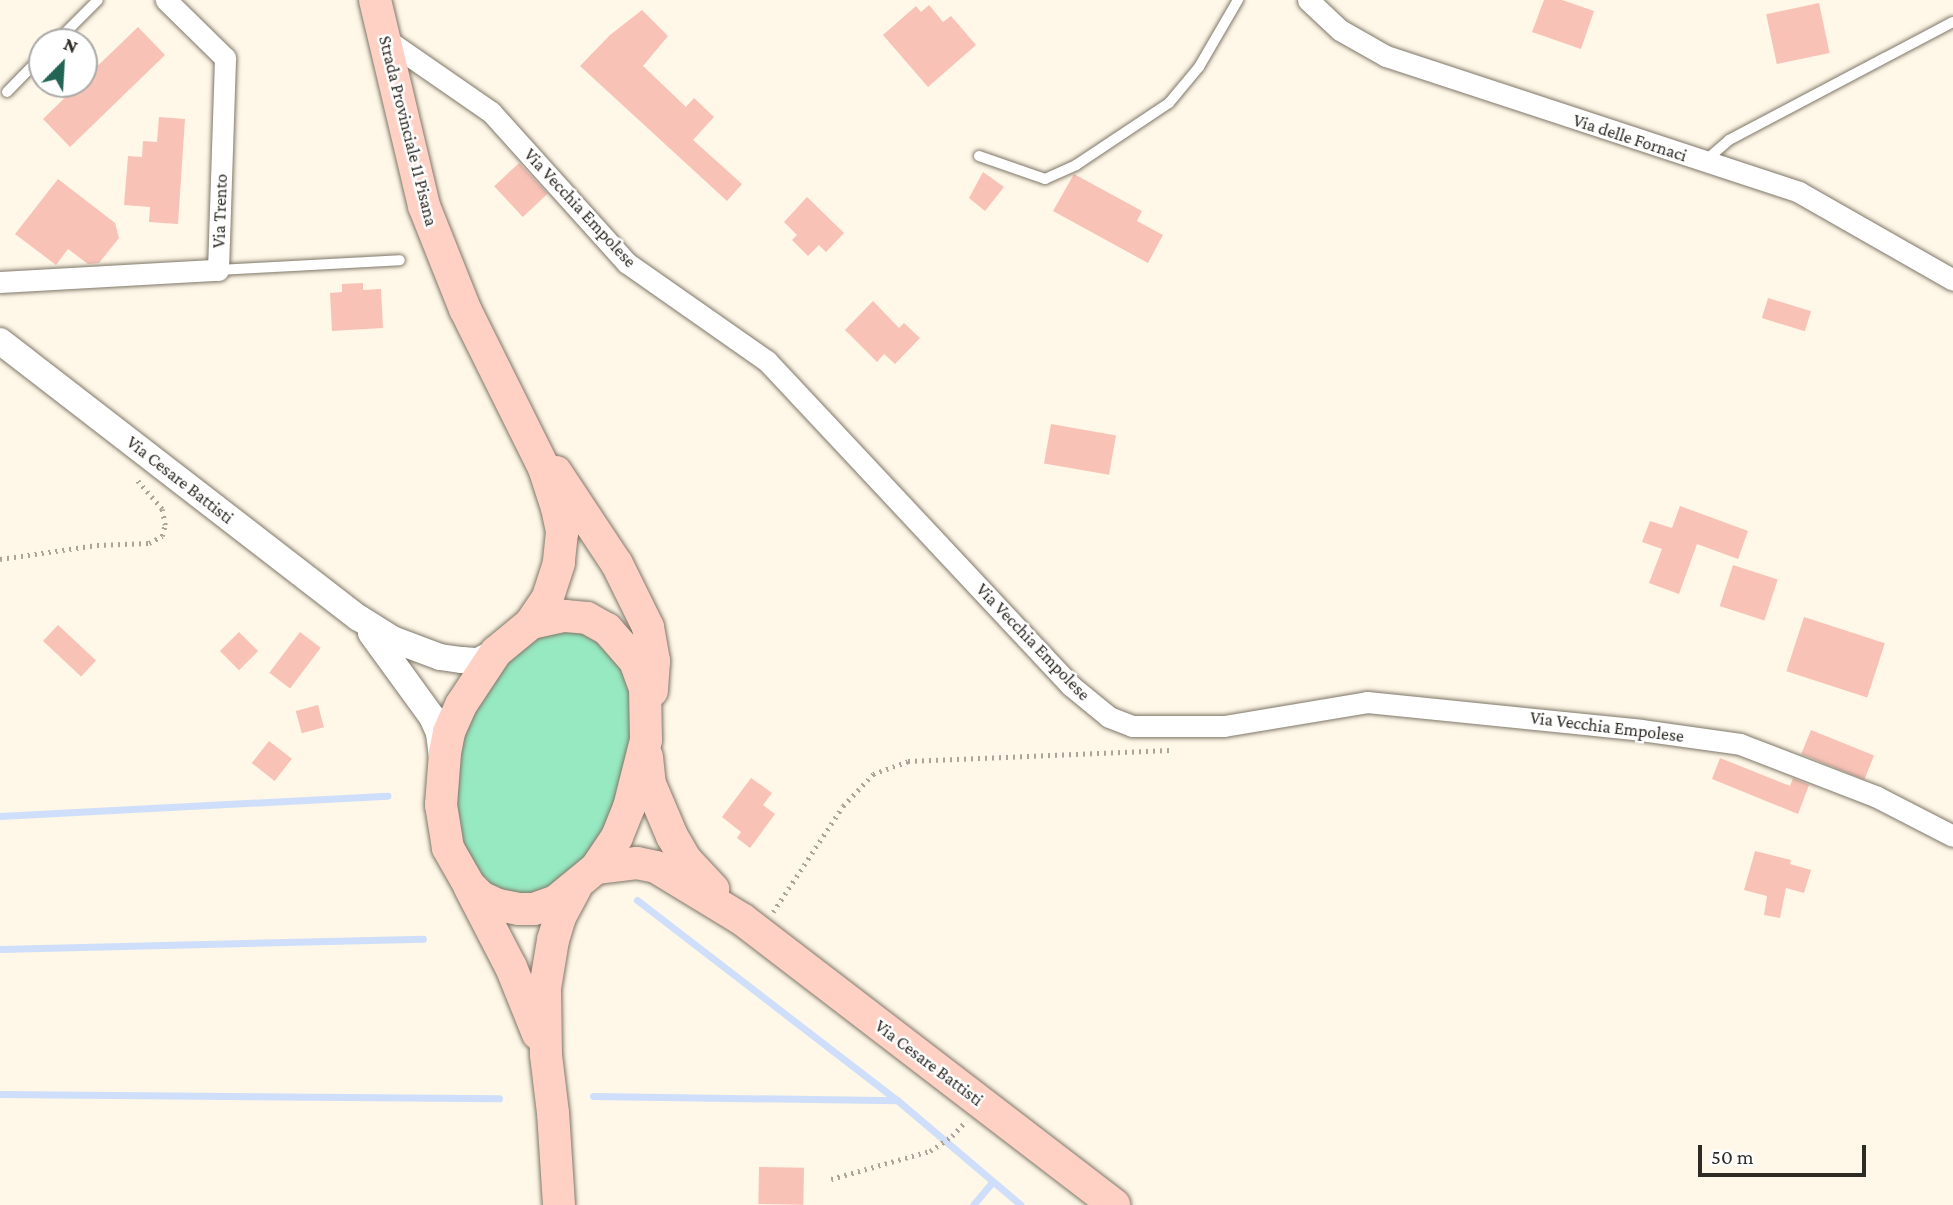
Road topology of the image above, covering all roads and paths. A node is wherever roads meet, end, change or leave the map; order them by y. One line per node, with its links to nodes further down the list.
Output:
1 (98, 0): 7 (lane)
2 (166, 0): 14 (street, Via Trento)
3 (375, 0): 8 (main road, Strada Provinciale 11 Pisana)
4 (1238, 0): 11 (lane)
5 (1308, 0): 12 (street, Via delle Fornaci)
6 (1953, 22): 12 (lane)
7 (70, 28)
8 (384, 38): 18 (main road, Strada Provinciale 11 Pisana); 27 (street, Via Vecchia Empolese)
9 (28, 70): 10 (lane)
10 (7, 92)
11 (979, 156)
12 (1705, 161): 15 (street, Via delle Fornaci)
13 (400, 260): 14 (lane)
14 (218, 270): 16 (street, Via Trento)
15 (1953, 280)
16 (0, 282)
17 (0, 341): 21 (street, Via Cesare Battisti)
18 (516, 413): 22 (main road, Strada Provinciale 11 Pisana); 24 (main road, Strada Provinciale 11 Pisana)
19 (130, 472): 20 (path)
20 (0, 559)
21 (359, 618): 23 (street, Via Cesare Battisti); 26 (street, Via Cesare Battisti)
22 (531, 623): 23 (main road, Via Cesare Battisti); 24 (main road, Via Cesare Battisti)
23 (496, 652): 26 (main road, Via Cesare Battisti)
24 (646, 735): 28 (main road, Via Cesare Battisti); 30 (main road, Via Cesare Battisti)
25 (1173, 750): 30 (path)
26 (443, 778): 29 (main road, Via Cesare Battisti)
27 (1953, 836)
28 (586, 877): 29 (main road, Via Cesare Battisti); 30 (main road, Via Cesare Battisti); 31 (main road)
29 (469, 885): 31 (main road)
30 (751, 927): 35 (main road, Via Cesare Battisti)
31 (546, 1055): 34 (main road)
32 (952, 1136): 33 (path)
33 (831, 1179)
34 (559, 1205)
35 (1114, 1205)

